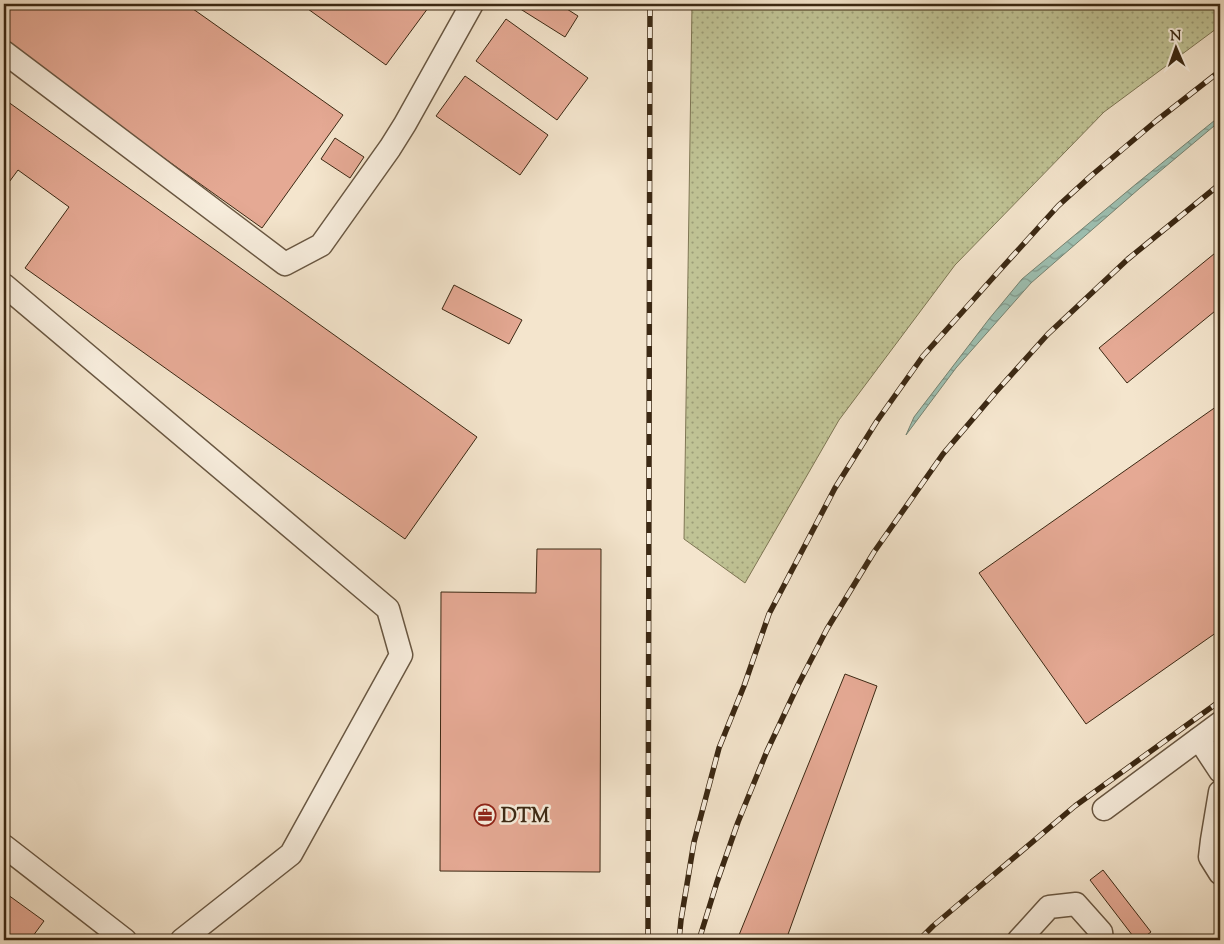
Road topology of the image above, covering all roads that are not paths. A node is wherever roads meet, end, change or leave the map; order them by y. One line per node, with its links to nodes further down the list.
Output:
1 (472, 4): 2 (lane)
2 (4, 52)
3 (4, 285): 12 (lane)
4 (1220, 723): 5 (lane)
5 (1199, 739): 6 (lane); 8 (lane)
6 (1220, 771)
7 (1220, 792): 10 (lane)
8 (1104, 809)
9 (4, 846): 11 (lane)
10 (1220, 873)
11 (125, 940)
12 (182, 940)
13 (1019, 940): 14 (lane)
14 (1102, 940)

